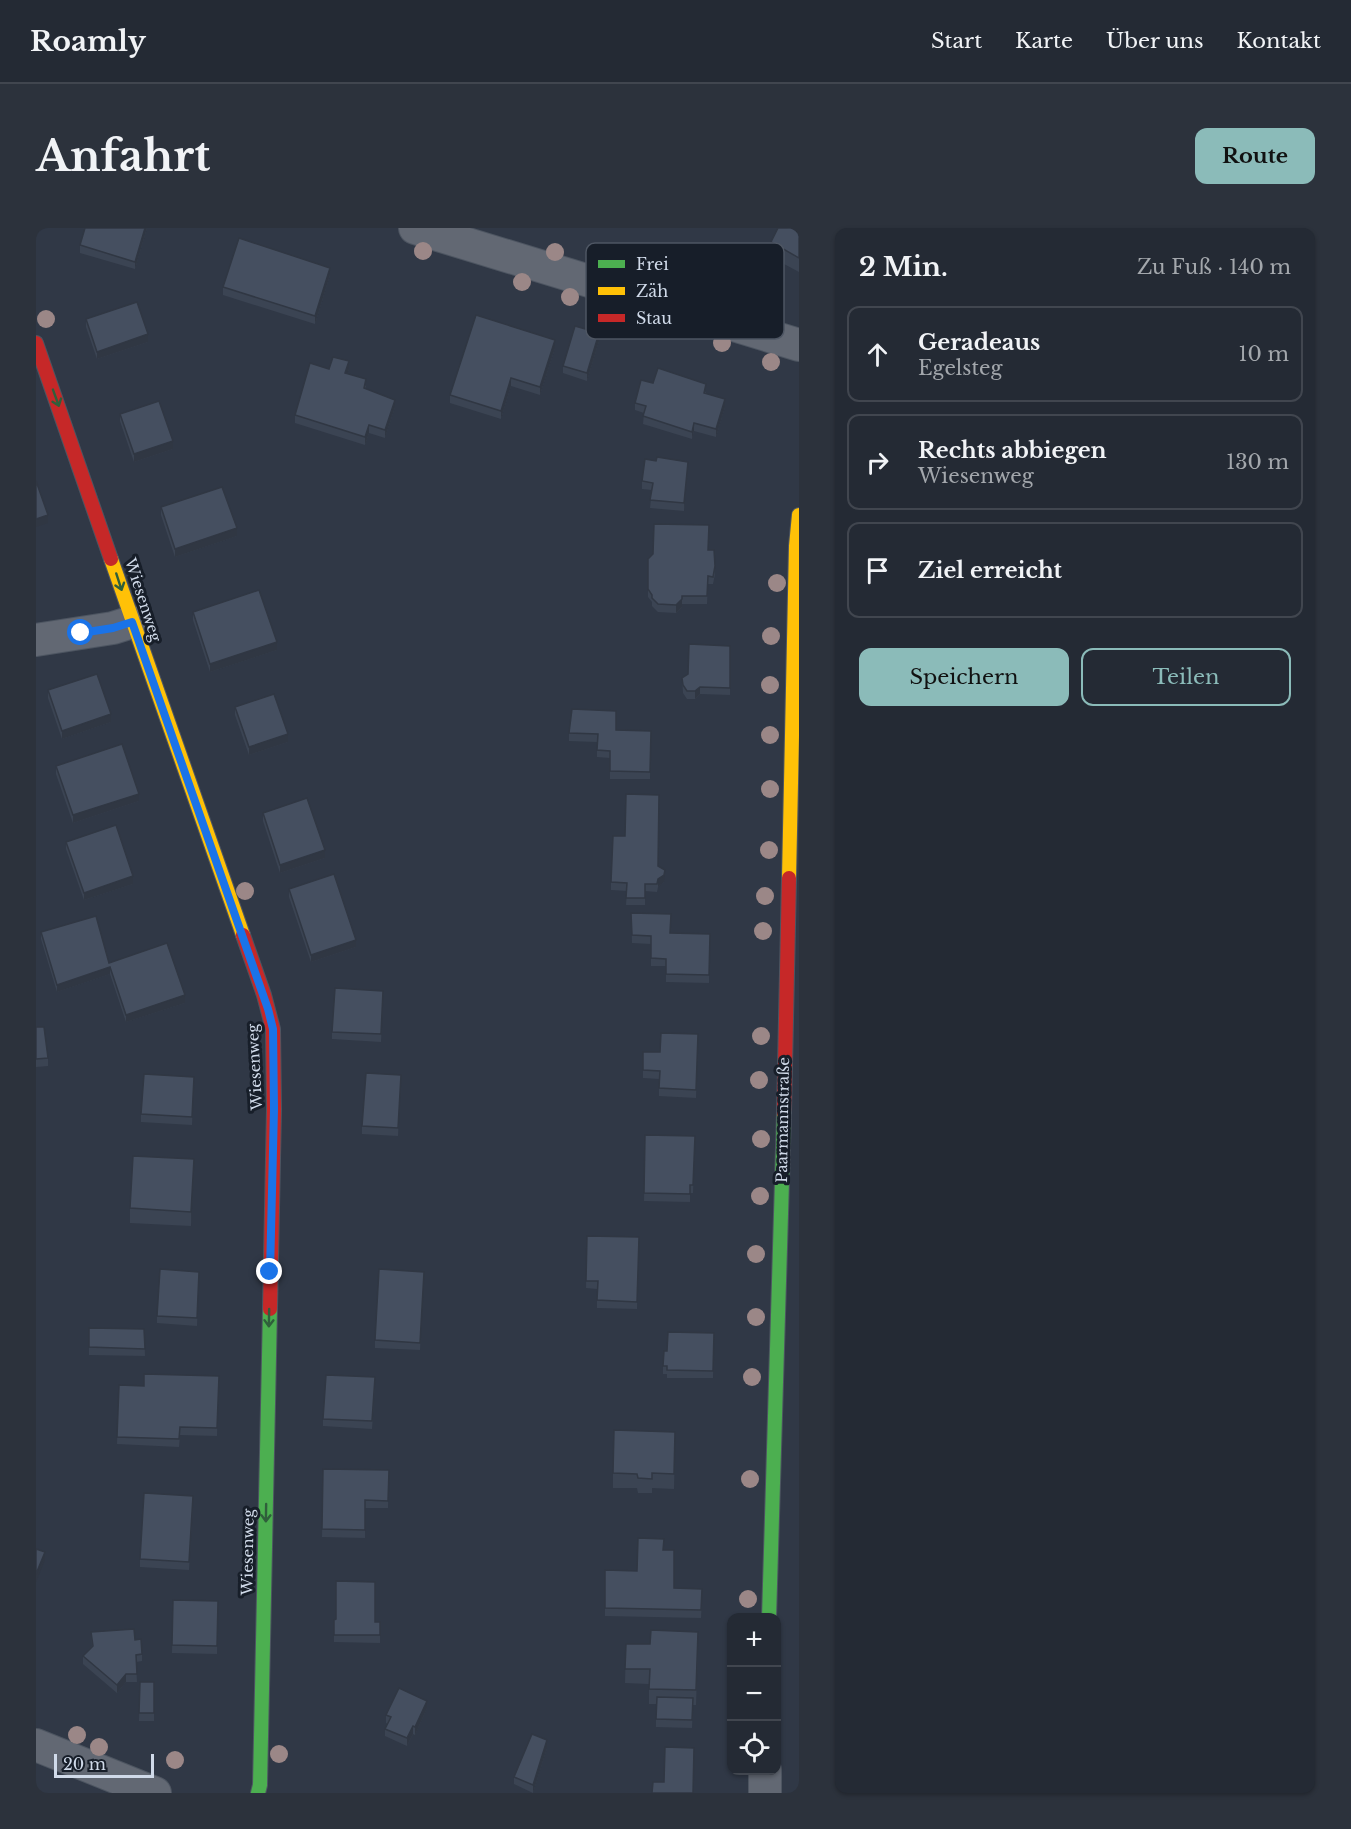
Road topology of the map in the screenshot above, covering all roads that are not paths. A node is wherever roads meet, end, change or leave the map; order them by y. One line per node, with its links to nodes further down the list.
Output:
1 (415, 228): 2 (street)
2 (586, 280)
3 (779, 339): 5 (street)
4 (36, 343): 7 (street, Wiesenweg, one-way to 7)
5 (799, 345)
6 (799, 515): 9 (street, Paarmannstraße)
7 (132, 622): 8 (street); 14 (street, Wiesenweg, one-way to 14)
8 (36, 640)
9 (790, 1259): 10 (street, Paarmannstraße)
10 (769, 1613)
11 (36, 1745): 13 (street)
12 (765, 1775): 15 (street)
13 (155, 1793)
14 (258, 1793)
15 (765, 1793)

